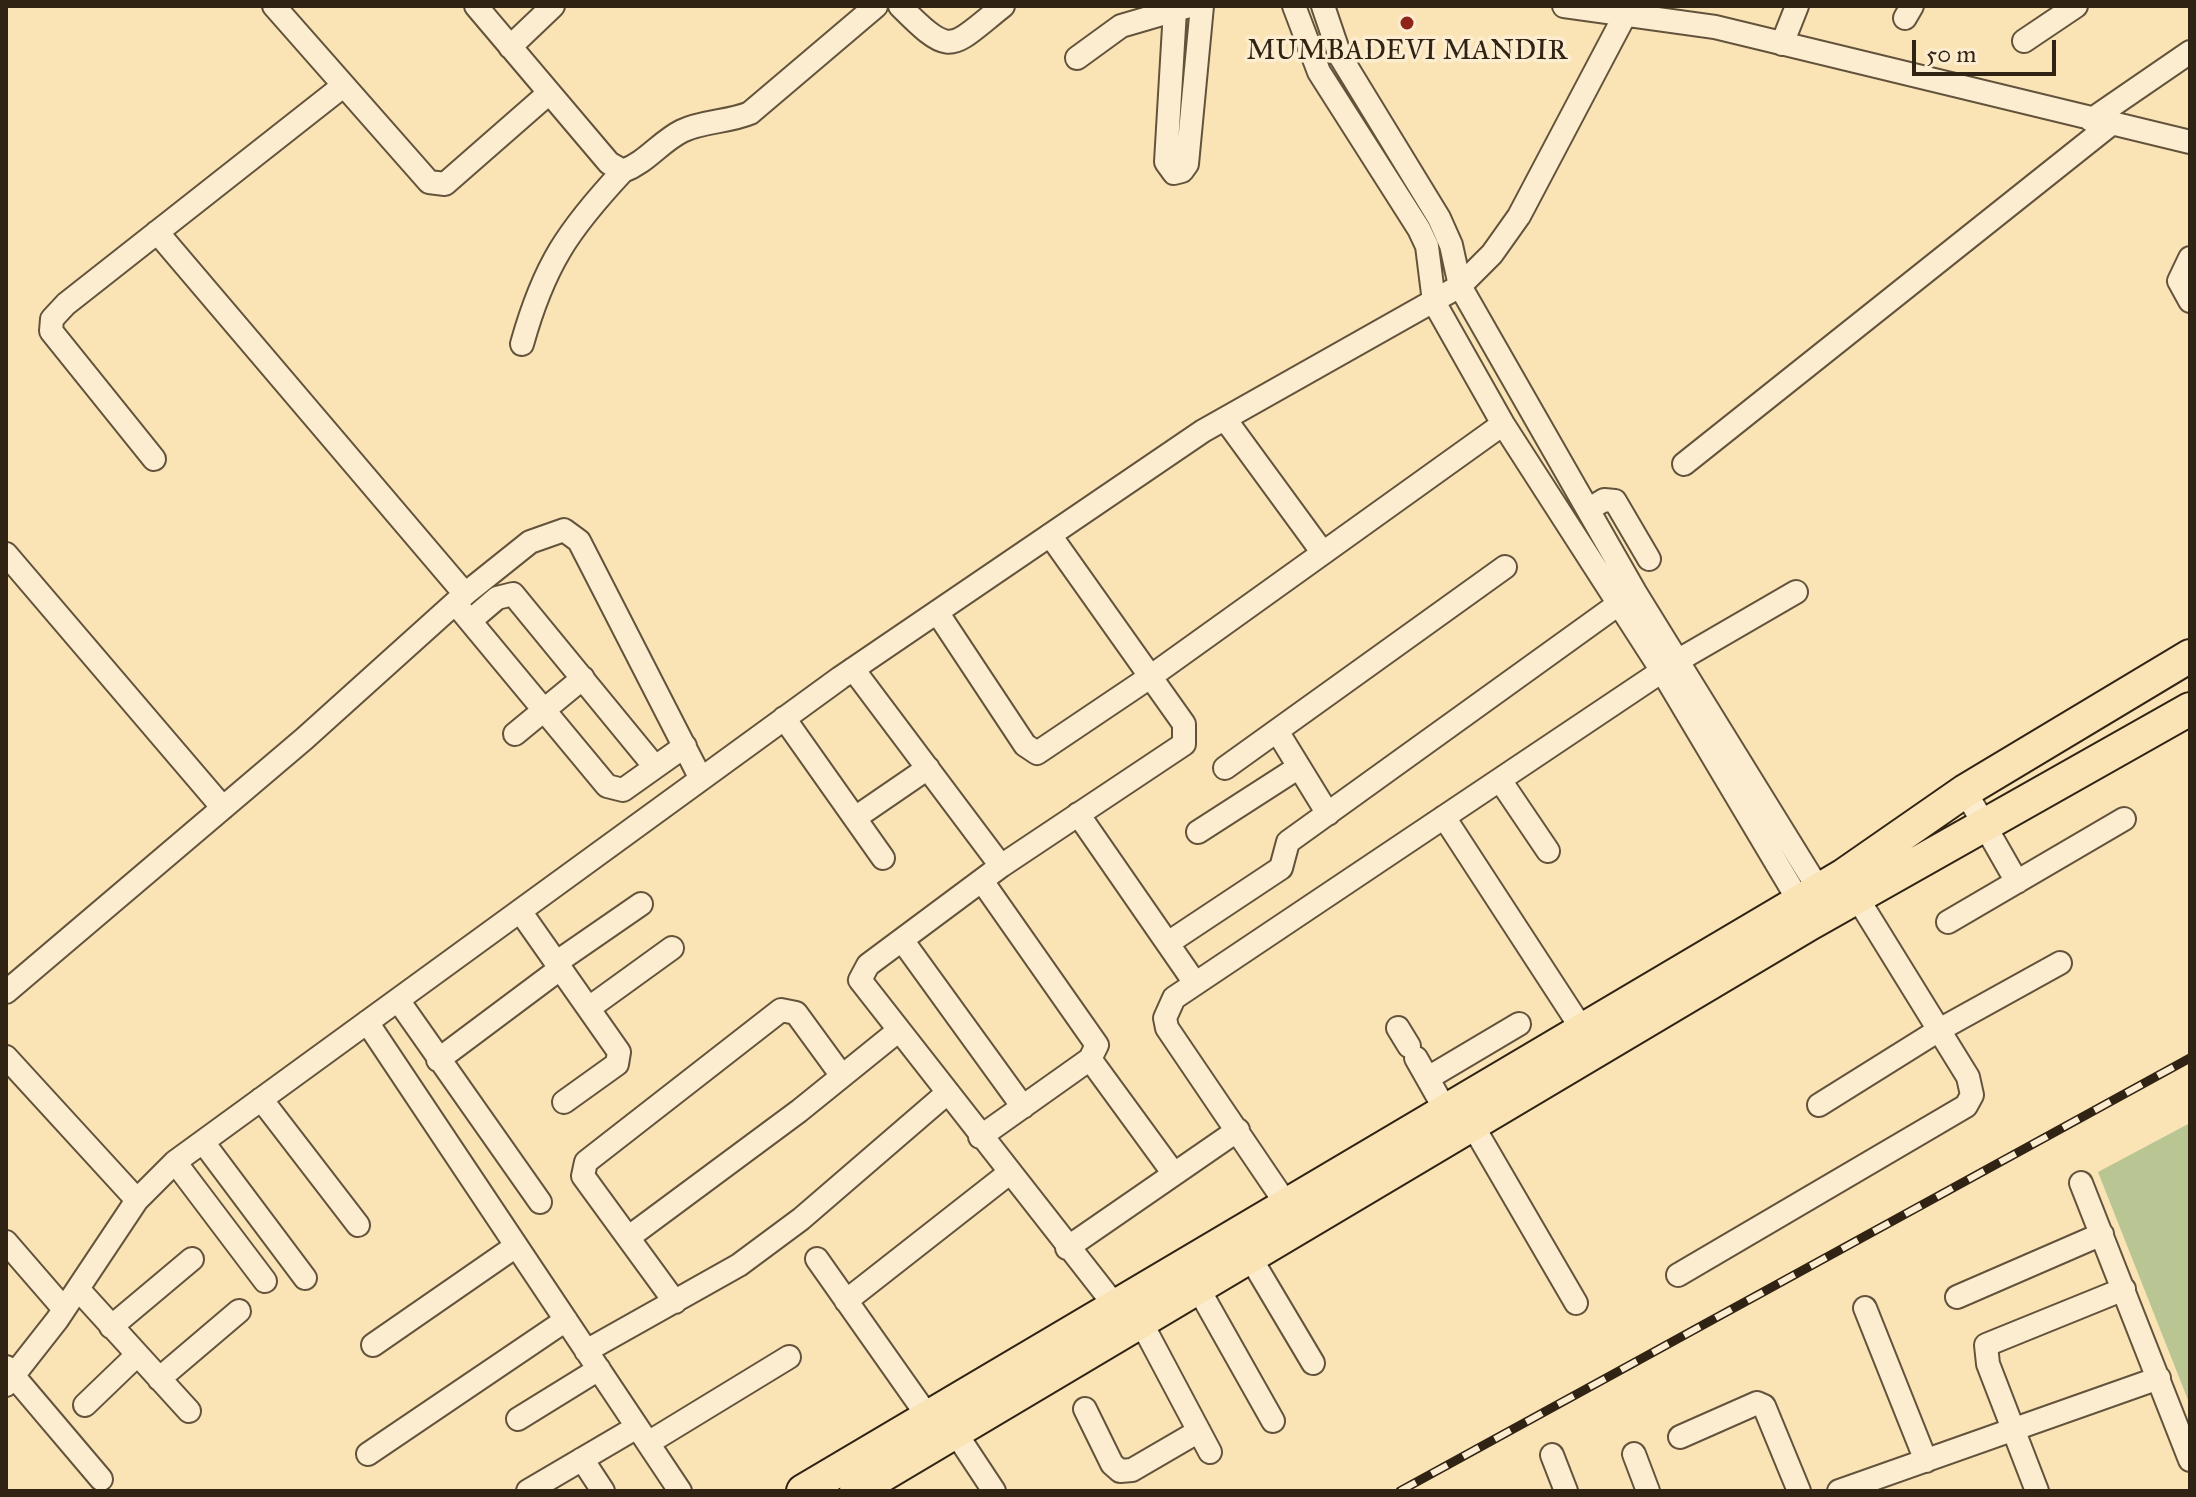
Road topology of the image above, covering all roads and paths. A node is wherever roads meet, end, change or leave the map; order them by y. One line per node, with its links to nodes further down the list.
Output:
1 (274, 6): 20 (street)
2 (476, 6): 17 (street)
3 (553, 6): 17 (street)
4 (876, 6): 24 (street)
5 (900, 6): 6 (street)
6 (1003, 6)
7 (1202, 6): 13 (street)
8 (1294, 6): 29 (street)
9 (1323, 6): 27 (street)
10 (1564, 6): 14 (street)
11 (1797, 6): 16 (street)
12 (2076, 6): 15 (street)
13 (1183, 8): 19 (street)
14 (1625, 15): 16 (street); 27 (street)
15 (2024, 41)
16 (1782, 44): 22 (street)
17 (510, 47): 21 (street)
18 (2190, 52): 22 (street)
19 (1077, 58)
20 (343, 86): 21 (street); 25 (street)
21 (549, 93): 24 (street)
22 (2101, 122): 23 (street); 34 (street)
23 (2190, 142)
24 (623, 171): 30 (street)
25 (157, 232): 33 (street); 43 (street)
26 (2190, 258): 28 (street)
27 (1460, 286): 29 (street); 35 (street)
28 (2190, 301)
29 (1434, 302): 31 (street); 32 (street)
30 (522, 344)
31 (1225, 419): 36 (street); 37 (street)
32 (1503, 424): 37 (street); 42 (street)
33 (154, 459)
34 (1684, 464)
35 (1588, 510): 39 (street); 42 (street)
36 (1050, 535): 44 (street); 49 (street)
37 (1323, 553): 49 (street)
38 (6, 554): 65 (street)
39 (1649, 559)
40 (1505, 567): 55 (street)
41 (1796, 592): 47 (street)
42 (1627, 598): 47 (street); 67 (street)
43 (460, 599): 45 (street); 57 (street); 65 (street)
44 (937, 612): 48 (street); 49 (street)
45 (470, 621): 50 (street); 52 (street)
46 (2190, 656): 64 (highway)
47 (1669, 666): 63 (street); 78 (street)
48 (853, 669): 54 (street); 60 (street)
49 (1150, 677): 66 (street)
50 (583, 678): 52 (street); 58 (street)
51 (2190, 681): 71 (highway)
52 (545, 709): 56 (street); 58 (street)
53 (2190, 709): 71 (highway)
54 (784, 718): 62 (street); 69 (street)
55 (1277, 731): 59 (street); 61 (street)
56 (515, 734)
57 (685, 746): 58 (street); 62 (street)
58 (655, 767)
59 (1299, 767): 67 (street); 72 (street)
60 (928, 768): 69 (street); 75 (street)
61 (1225, 768)
62 (701, 779): 80 (street)
63 (1500, 780): 68 (street); 73 (street)
64 (1965, 791): 71 (street); 78 (highway)
65 (223, 808): 88 (street)
66 (1078, 814): 75 (street); 83 (street)
67 (1328, 814): 83 (street)
68 (1444, 817): 87 (street); 93 (street)
69 (855, 818): 74 (street)
70 (2124, 819): 77 (street)
71 (1984, 824): 77 (street); 78 (highway)
72 (1198, 832)
73 (1548, 851)
74 (883, 858)
75 (1001, 866): 76 (street)
76 (982, 881): 82 (street); 98 (street)
77 (2017, 882): 81 (street)
78 (1827, 899): 93 (highway); 94 (street); 107 (highway)
79 (641, 904): 86 (street)
80 (520, 911): 86 (street); 89 (street)
81 (1948, 922)
82 (902, 940): 95 (street); 106 (street)
83 (1168, 943): 87 (street)
84 (672, 948): 90 (street)
85 (2060, 963): 94 (street)
86 (559, 965): 90 (street); 99 (street)
87 (1195, 983): 108 (street)
88 (6, 992)
89 (398, 1000): 91 (street); 99 (street)
90 (589, 1008): 104 (street)
91 (367, 1022): 103 (street); 122 (street)
92 (1519, 1024): 101 (street)
93 (1582, 1029): 107 (highway)
94 (1939, 1030): 105 (street); 127 (street)
95 (898, 1031): 100 (street); 102 (street)
96 (1408, 1044): 101 (street)
97 (6, 1057): 115 (street)
98 (1090, 1059): 106 (street); 113 (street)
99 (438, 1060): 116 (street)
100 (842, 1076): 120 (street); 120 (street)
101 (1428, 1078): 107 (street)
102 (946, 1094): 109 (street); 135 (street)
103 (261, 1099): 110 (street); 118 (street)
104 (564, 1102)
105 (1819, 1105)
106 (1023, 1107): 109 (street)
107 (1459, 1113): 117 (highway); 124 (highway); 136 (street)
108 (1238, 1130): 113 (street); 117 (street)
109 (980, 1137): 112 (street)
110 (203, 1142): 111 (street); 128 (street)
111 (175, 1162): 115 (street); 129 (street)
112 (1008, 1174): 123 (street); 134 (street)
113 (1174, 1174): 123 (street)
114 (2081, 1183): 119 (street)
115 (137, 1200): 131 (street)
116 (540, 1202)
117 (1287, 1205): 140 (highway)
118 (358, 1225)
119 (2102, 1234): 132 (street); 133 (street)
120 (629, 1237): 135 (street)
121 (6, 1242): 138 (street)
122 (516, 1246): 141 (street); 143 (street)
123 (1067, 1248): 140 (street)
124 (1250, 1257): 130 (highway); 147 (street)
125 (192, 1259): 142 (street)
126 (817, 1259): 134 (street)
127 (1678, 1275)
128 (305, 1278)
129 (265, 1281)
130 (1198, 1288): 140 (highway); 155 (street)
131 (78, 1289): 138 (street); 142 (street)
132 (2124, 1289): 149 (street); 157 (street)
133 (1957, 1297)
134 (846, 1301): 156 (street)
135 (675, 1302): 146 (street)
136 (1576, 1303)
137 (1865, 1308): 167 (street)
138 (64, 1309): 148 (street)
139 (239, 1311): 150 (street)
140 (1130, 1319): 156 (highway); 158 (street)
141 (566, 1320): 146 (street); 162 (street)
142 (111, 1327): 144 (street)
143 (373, 1345)
144 (137, 1355): 150 (street); 151 (street)
145 (789, 1357): 159 (street)
146 (592, 1360): 154 (street); 159 (street)
147 (1313, 1363)
148 (9, 1375): 168 (street)
149 (2159, 1378): 157 (street); 166 (street)
150 (159, 1379): 153 (street)
151 (85, 1405)
152 (1085, 1409): 158 (street)
153 (189, 1411)
154 (518, 1419)
155 (1273, 1421)
156 (942, 1425): 173 (highway); 174 (highway); 175 (street)
157 (2013, 1429): 167 (street); 180 (street)
158 (1199, 1431): 161 (street)
159 (642, 1435): 165 (street); 172 (street)
160 (1680, 1437): 178 (street)
161 (1210, 1452)
162 (368, 1454)
163 (1634, 1454): 177 (street)
164 (1552, 1455): 176 (street)
165 (582, 1459): 170 (street); 171 (street)
166 (2190, 1460)
167 (1926, 1461): 169 (street)
168 (101, 1479)
169 (1870, 1486): 179 (street)
170 (528, 1491)
171 (603, 1491)
172 (680, 1491)
173 (803, 1491)
174 (856, 1491)
175 (994, 1491)
176 (1566, 1491)
177 (1648, 1491)
178 (1799, 1491)
179 (1839, 1491)
180 (2037, 1491)

